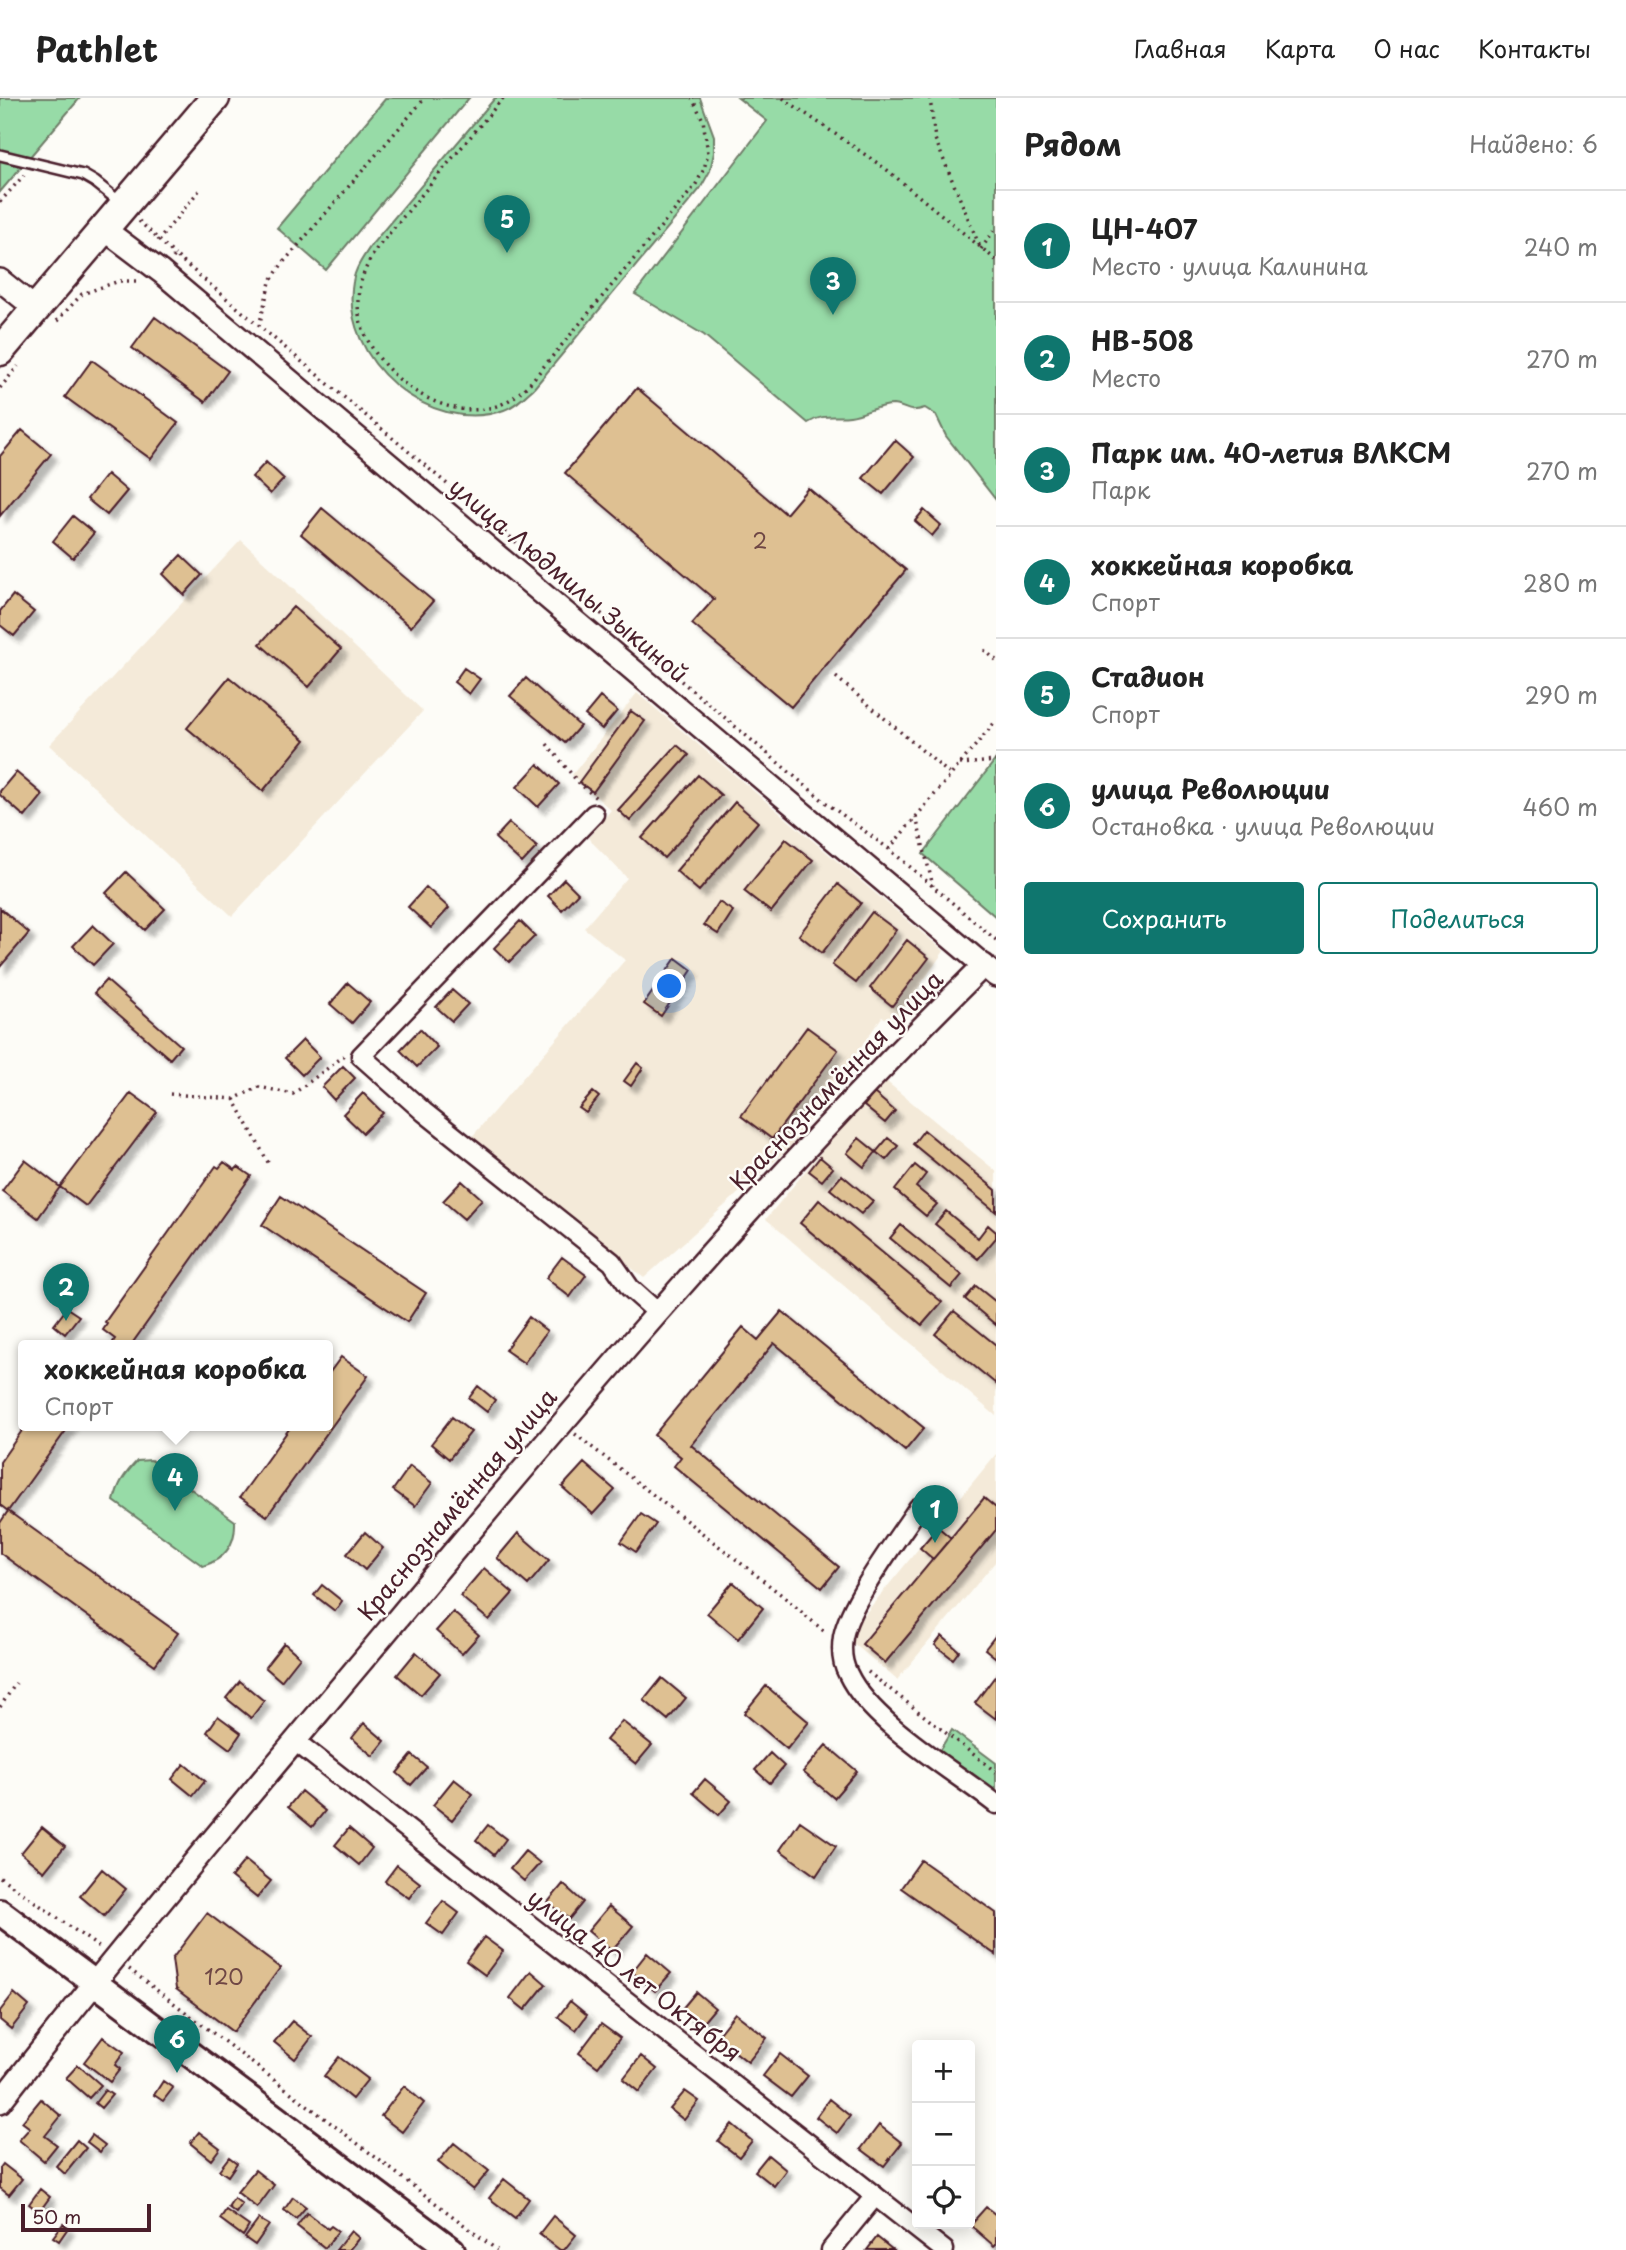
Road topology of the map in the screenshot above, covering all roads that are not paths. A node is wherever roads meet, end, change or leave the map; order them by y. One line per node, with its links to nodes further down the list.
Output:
1 (215, 98): 3 (main road)
2 (0, 155): 3 (lane)
3 (124, 205): 4 (main road)
4 (104, 229): 6 (main road); 9 (street, улица Людмилы Зыкиной)
5 (0, 279): 6 (street)
6 (36, 309): 7 (main road)
7 (0, 351)
8 (594, 814): 10 (street)
9 (990, 970): 10 (street, Краснознамённая улица)
10 (657, 1312): 12 (street, Краснознамённая улица)
11 (918, 1508): 13 (street)
12 (295, 1741): 15 (street, Краснознамённая улица); 17 (street, улица 40 лет Октября)
13 (996, 1804)
14 (0, 1912): 15 (main road)
15 (94, 1981): 16 (street, Краснознамённая улица); 18 (main road)
16 (0, 2102)
17 (875, 2196): 19 (street); 20 (street, улица 40 лет Октября)
18 (452, 2250)
19 (831, 2250)
20 (944, 2250)

